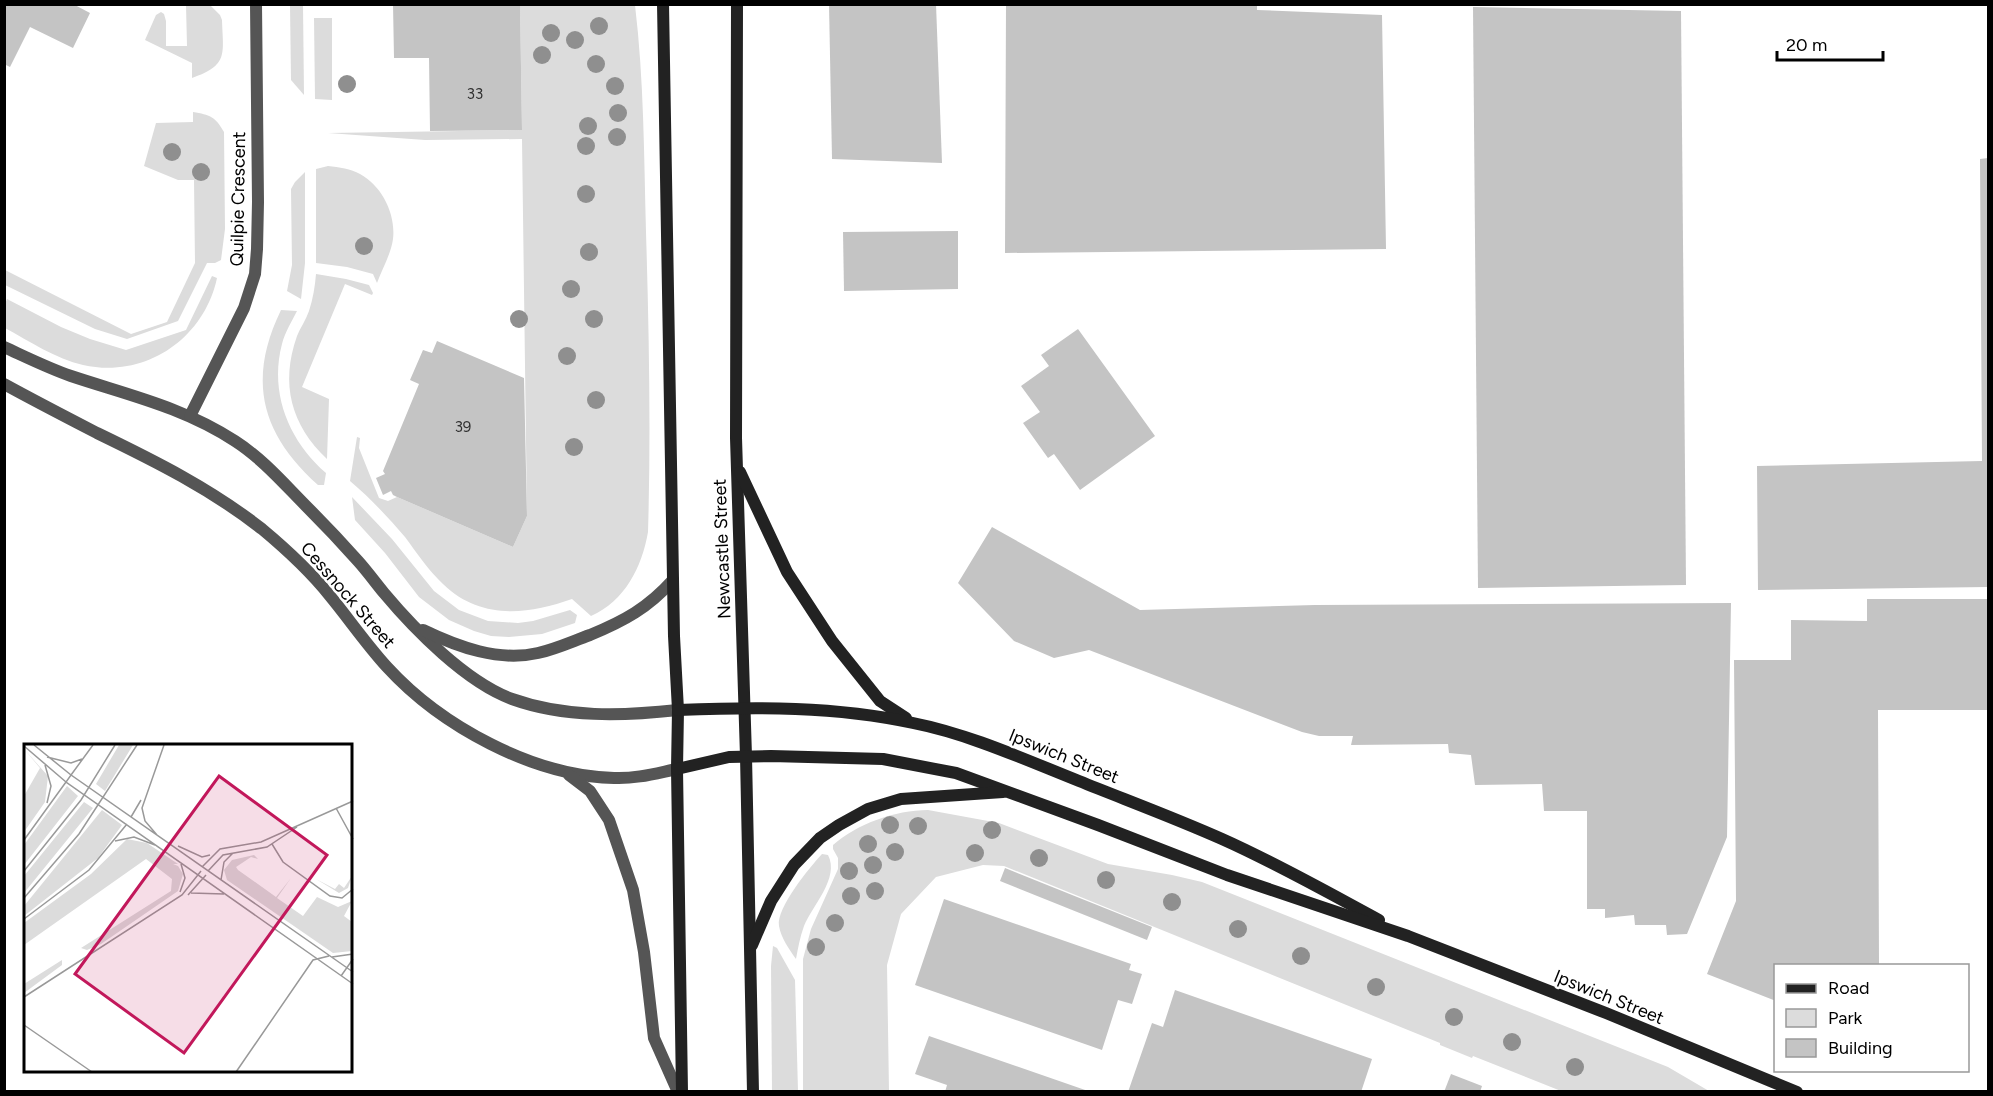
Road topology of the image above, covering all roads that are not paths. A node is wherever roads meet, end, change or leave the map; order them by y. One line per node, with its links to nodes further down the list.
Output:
1 (256, 4): 6 (street, Quilpie Crescent)
2 (663, 4): 8 (main road)
3 (737, 4): 7 (main road, Newcastle Street)
4 (4, 347): 6 (street, Cessnock Street)
5 (4, 384): 14 (street, Cessnock Street)
6 (190, 416): 9 (street, Cessnock Street)
7 (737, 466): 10 (main road, Newcastle Street); 12 (main road)
8 (673, 580): 9 (street); 11 (main road)
9 (412, 624): 11 (street, Cessnock Street)
10 (744, 708): 11 (main road, Ipswich Street); 12 (main road, Ipswich Street); 13 (main road, Newcastle Street)
11 (678, 710): 15 (main road)
12 (914, 723): 17 (main road, Ipswich Street)
13 (746, 756): 15 (main road, Ipswich Street); 16 (main road, Ipswich Street); 18 (main road, Newcastle Street)
14 (549, 768): 15 (street, Cessnock Street); 19 (street)
15 (677, 769): 19 (main road)
16 (1008, 792): 17 (main road, Ipswich Street); 18 (main road)
17 (1408, 936): 21 (main road, Ipswich Street)
18 (749, 951): 20 (main road, Newcastle Street)
19 (680, 1092)
20 (753, 1092)
21 (1797, 1092)

